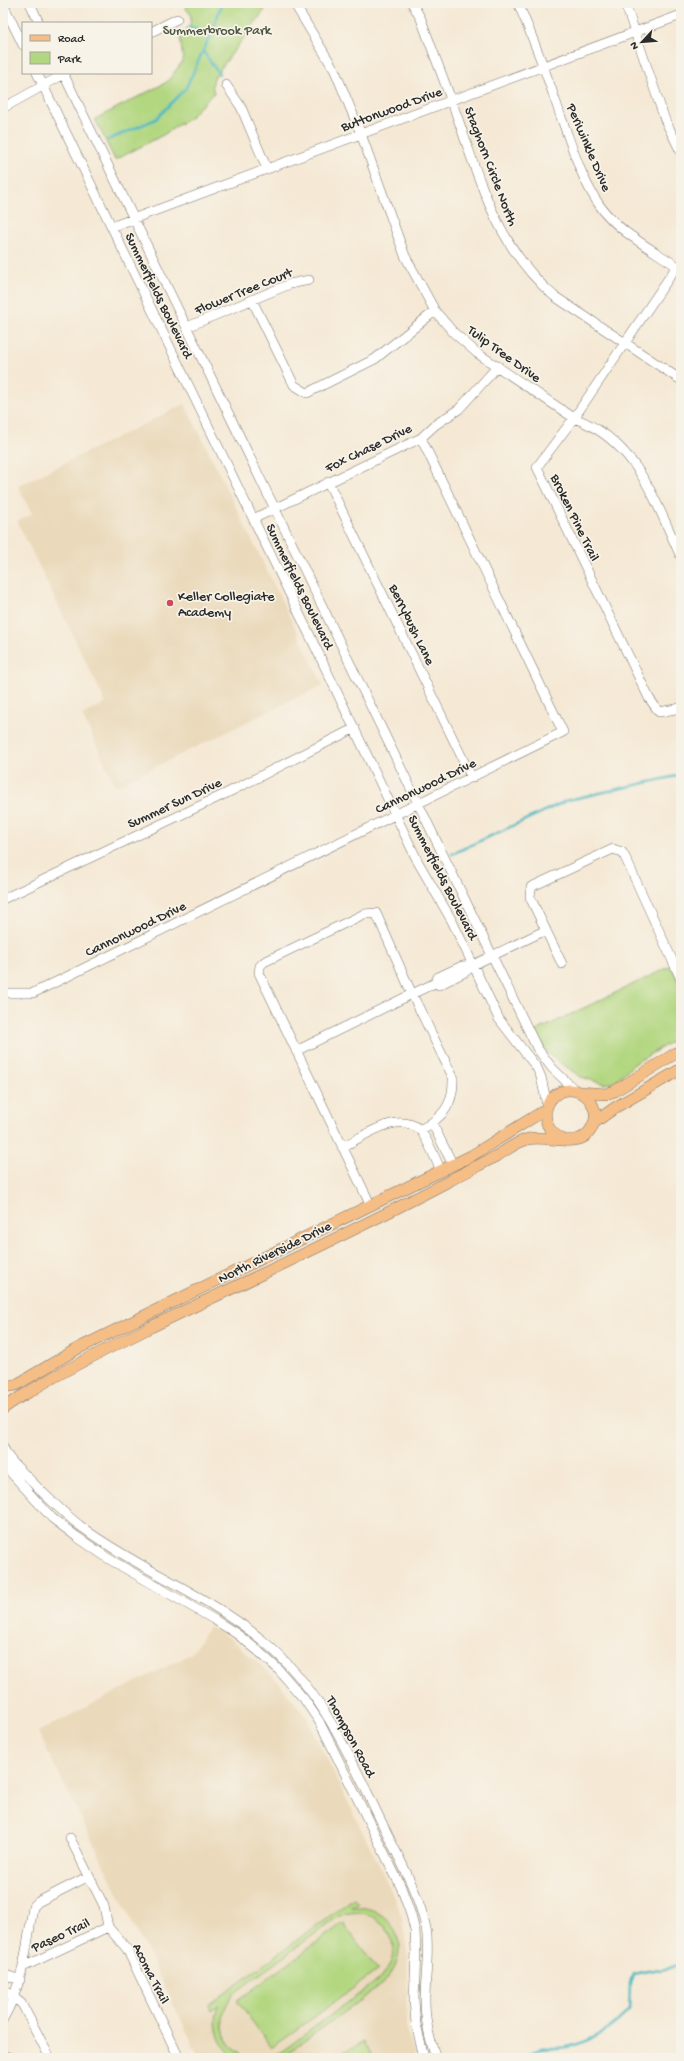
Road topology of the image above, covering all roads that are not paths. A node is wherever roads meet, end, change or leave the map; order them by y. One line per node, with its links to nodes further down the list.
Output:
1 (30, 3): 9 (street)
2 (294, 3): 21 (street, Tulip Tree Drive)
3 (412, 3): 19 (street, Staghorn Circle North)
4 (518, 3): 13 (street, Periwinkle Drive)
5 (625, 3): 11 (street)
6 (3, 4): 12 (street)
7 (681, 15): 11 (street, Buttonwood Drive)
8 (177, 19): 10 (street)
9 (39, 22)
10 (152, 32)
11 (635, 32): 13 (street, Buttonwood Drive); 22 (street)
12 (22, 43)
13 (544, 66): 19 (street, Buttonwood Drive); 26 (street, Periwinkle Drive)
14 (37, 74): 18 (street, Summerfields Boulevard)
15 (62, 74): 18 (street)
16 (64, 74): 24 (street, Summerfields Boulevard)
17 (226, 85): 23 (street)
18 (43, 86): 20 (street); 25 (street, Summerfields Boulevard)
19 (451, 101): 21 (street, Buttonwood Drive); 31 (street, Staghorn Circle North)
20 (3, 108)
21 (361, 134): 23 (street, Buttonwood Drive); 29 (street, Tulip Tree Drive)
22 (681, 152)
23 (267, 169): 24 (street, Buttonwood Drive)
24 (134, 219): 25 (street, Buttonwood Drive); 30 (street, Summerfields Boulevard)
25 (111, 227): 38 (street, Summerfields Boulevard)
26 (679, 267): 31 (street, Broken Pine Trail)
27 (309, 280): 28 (street, Flower Tree Court)
28 (252, 300): 29 (street); 30 (street, Flower Tree Court)
29 (435, 311): 32 (street, Tulip Tree Drive)
30 (187, 327): 37 (street, Summerfields Boulevard)
31 (625, 342): 33 (street, Staghorn Circle North); 34 (street, Broken Pine Trail)
32 (498, 366): 34 (street, Tulip Tree Drive); 35 (street, Fox Chase Drive)
33 (681, 380)
34 (574, 418): 39 (street, Tulip Tree Drive); 40 (street, Broken Pine Trail)
35 (421, 438): 36 (street, Fox Chase Drive); 42 (street, Cannonwood Drive)
36 (328, 482): 37 (street, Fox Chase Drive); 42 (street, Berrybush Lane)
37 (274, 508): 38 (street, Fox Chase Drive); 43 (street, Summerfields Boulevard)
38 (253, 519): 41 (street, Summerfields Boulevard)
39 (681, 557)
40 (681, 708)
41 (355, 728): 44 (street, Summerfields Boulevard); 45 (street, Summer Sun Drive)
42 (472, 778): 43 (street, Cannonwood Drive)
43 (418, 804): 44 (street, Cannonwood Drive); 47 (street, Summerfields Boulevard)
44 (397, 815): 49 (street, Summerfields Boulevard); 51 (street, Cannonwood Drive)
45 (3, 899)
46 (546, 930): 47 (street); 48 (street); 50 (street)
47 (492, 955): 49 (street); 56 (street, Summerfields Boulevard)
48 (562, 964)
49 (473, 965): 52 (street); 57 (street, Summerfields Boulevard)
50 (681, 979)
51 (3, 993)
52 (412, 994): 54 (street); 54 (street); 59 (street)
53 (681, 1050): 56 (main road, North Riverside Drive)
54 (296, 1051): 62 (street)
55 (681, 1069): 58 (main road, North Riverside Drive)
56 (578, 1092): 57 (main road, North Riverside Drive); 58 (main road)
57 (546, 1107): 61 (main road); 63 (main road, North Riverside Drive)
58 (594, 1122): 61 (main road, North Riverside Drive)
59 (432, 1124): 60 (street); 63 (street)
60 (420, 1130): 62 (street); 64 (street)
61 (564, 1140): 68 (main road, North Riverside Drive)
62 (342, 1147): 65 (street)
63 (453, 1165): 64 (main road, North Riverside Drive)
64 (441, 1170): 65 (main road, North Riverside Drive)
65 (371, 1206): 66 (main road, North Riverside Drive)
66 (224, 1277): 67 (main road, North Riverside Drive); 68 (main road)
67 (213, 1282): 69 (main road); 70 (main road, North Riverside Drive)
68 (230, 1289): 69 (main road, North Riverside Drive)
69 (219, 1294): 71 (main road, North Riverside Drive)
70 (3, 1387)
71 (3, 1409)
72 (3, 1446): 74 (street, Thompson Road)
73 (3, 1464): 75 (street, Thompson Road)
74 (60, 1509): 75 (street); 76 (street, Thompson Road)
75 (52, 1518): 77 (street, Thompson Road)
76 (234, 1619): 77 (street); 78 (street, Thompson Road)
77 (226, 1627): 79 (street, Thompson Road)
78 (335, 1729): 79 (street); 81 (street, Thompson Road)
79 (326, 1734): 82 (street, Thompson Road)
80 (70, 1838): 83 (street)
81 (398, 1856): 82 (street); 91 (street, Thompson Road)
82 (388, 1861): 90 (street, Thompson Road)
83 (89, 1876): 84 (street); 85 (street)
84 (108, 1927): 85 (street, Paseo Trail); 96 (street, Acoma Trail)
85 (23, 1967): 87 (street)
86 (3, 1974): 87 (street)
87 (20, 1980): 89 (street)
88 (3, 1989): 89 (street)
89 (14, 1997): 92 (street); 95 (street)
90 (415, 2013): 91 (street); 97 (street, Thompson Road)
91 (426, 2013): 98 (street, Thompson Road)
92 (3, 2019)
93 (3, 2055): 94 (street)
94 (11, 2058)
95 (50, 2058)
96 (179, 2058)
97 (424, 2058)
98 (436, 2058)

